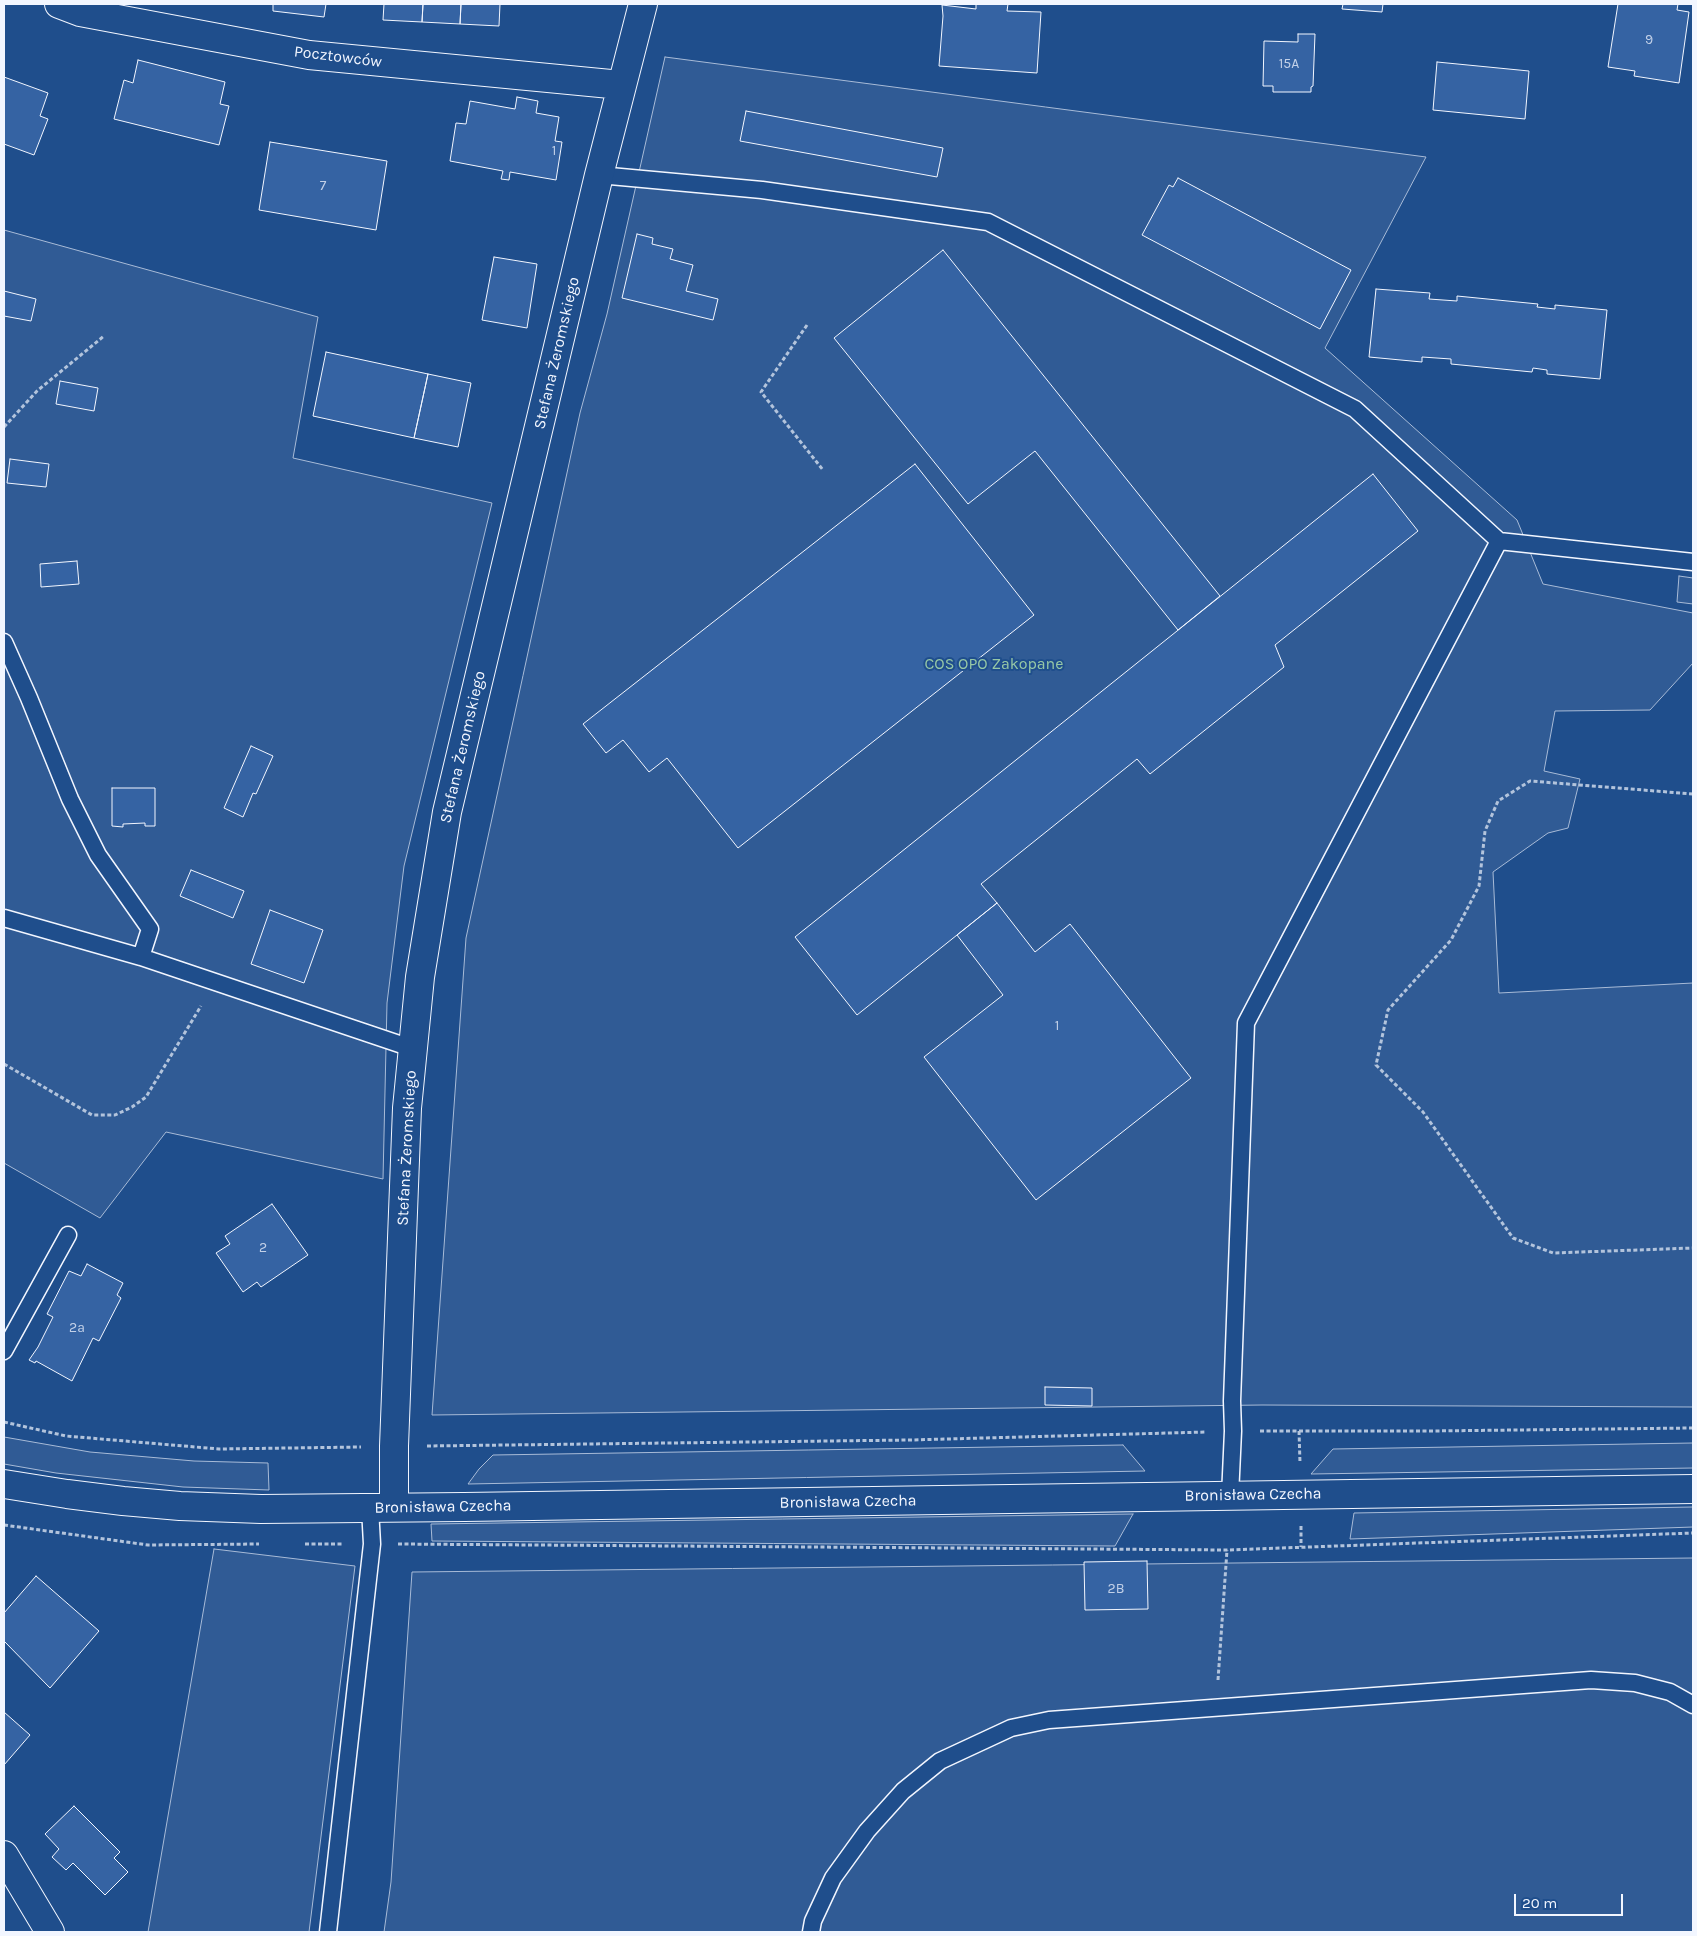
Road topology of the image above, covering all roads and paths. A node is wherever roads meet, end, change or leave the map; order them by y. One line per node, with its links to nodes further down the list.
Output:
1 (59, 4): 3 (street, Pocztowców)
2 (644, 4): 3 (street, Stefana Żeromskiego)
3 (622, 86): 4 (street, Stefana Żeromskiego)
4 (598, 175): 9 (lane); 16 (street, Stefana Żeromskiego)
5 (807, 325): 8 (path)
6 (104, 336): 7 (path)
7 (4, 427)
8 (823, 470)
9 (1499, 542): 10 (lane); 23 (lane)
10 (1693, 562)
11 (4, 642): 14 (lane)
12 (1693, 794): 19 (path)
13 (4, 918): 14 (lane)
14 (141, 957): 15 (lane)
15 (216, 982): 16 (lane); 17 (path)
16 (414, 1050): 24 (street, Stefana Żeromskiego)
17 (4, 1064)
18 (68, 1235): 20 (lane)
19 (1693, 1248)
20 (4, 1351)
21 (4, 1422): 24 (path)
22 (1693, 1428): 23 (path)
23 (1233, 1431): 24 (path); 27 (lane)
24 (394, 1446): 28 (street, Stefana Żeromskiego)
25 (4, 1484): 28 (street, Bronisława Czecha)
26 (1693, 1489): 27 (street, Bronisława Czecha)
27 (1230, 1496): 28 (street, Bronisława Czecha)
28 (382, 1508): 33 (lane)
29 (4, 1525): 31 (path)
30 (1693, 1533): 34 (path)
31 (262, 1544)
32 (300, 1544): 33 (path)
33 (372, 1544): 34 (path); 39 (lane)
34 (1227, 1550): 35 (path)
35 (1217, 1689)
36 (1693, 1705): 40 (lane)
37 (4, 1855): 38 (street)
38 (50, 1932)
39 (328, 1932)
40 (811, 1932)

